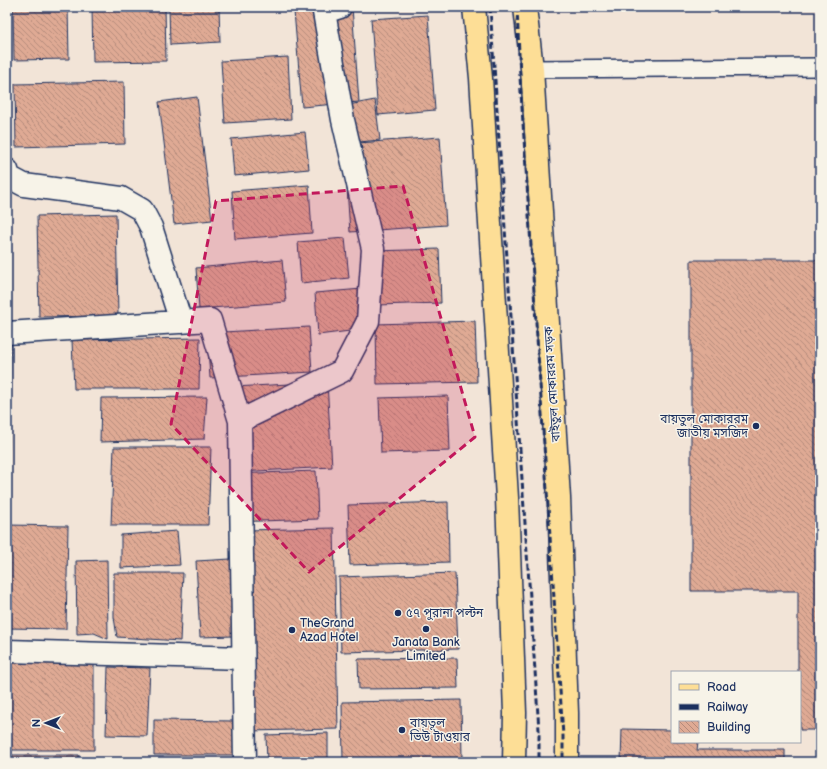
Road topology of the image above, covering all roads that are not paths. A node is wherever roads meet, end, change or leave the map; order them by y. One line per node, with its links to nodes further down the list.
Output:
1 (340, 7): 9 (street)
2 (474, 7): 13 (main road)
3 (524, 7): 5 (main road, বাইতুল মোকাররম সড়ক)
4 (820, 67): 5 (lane)
5 (532, 69): 14 (main road, বাইতুল মোকাররম সড়ক)
6 (7, 170): 7 (street)
7 (181, 322): 8 (street); 9 (street)
8 (7, 333)
9 (240, 421): 11 (street)
10 (7, 651): 11 (street)
11 (243, 658): 12 (street)
12 (244, 762)
13 (514, 762)
14 (567, 762)

